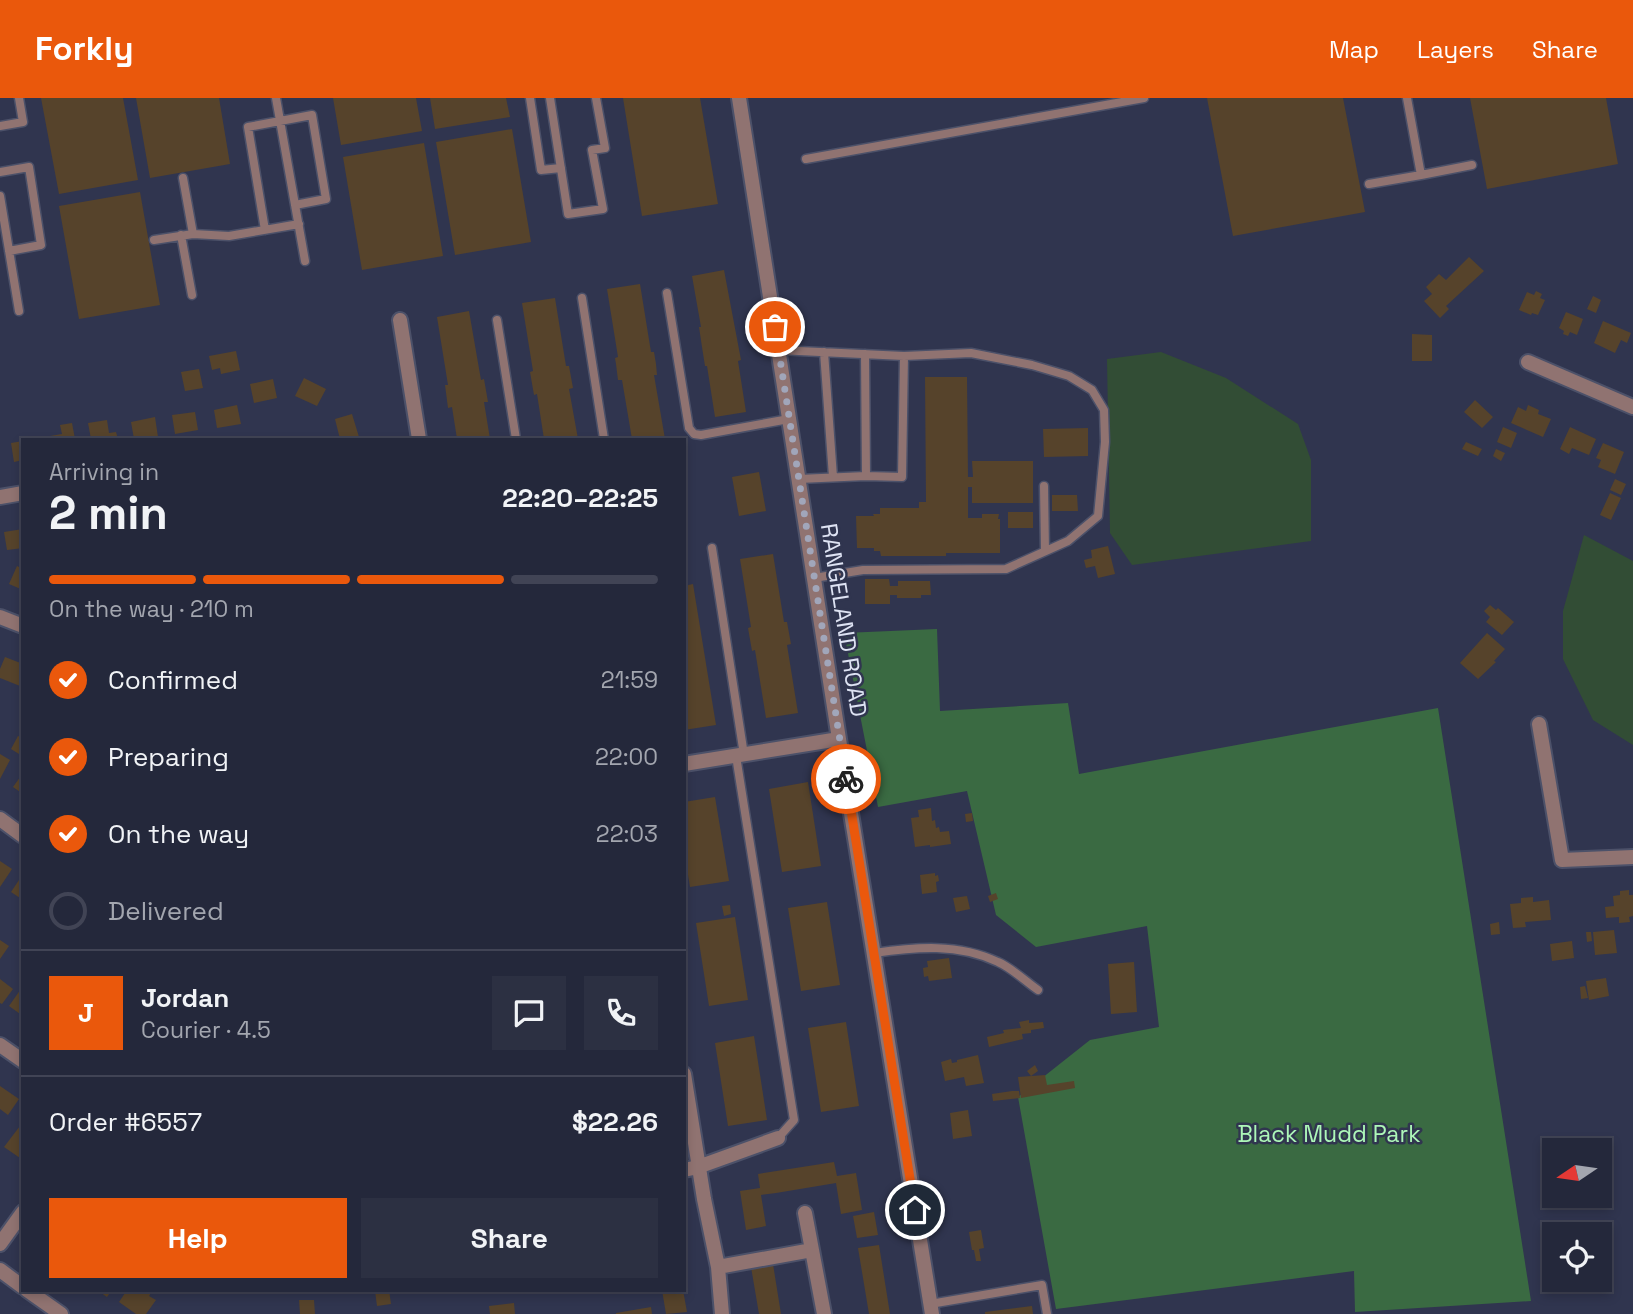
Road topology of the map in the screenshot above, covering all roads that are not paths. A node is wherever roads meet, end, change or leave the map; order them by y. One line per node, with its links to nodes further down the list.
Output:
1 (19, 98): 10 (lane)
2 (276, 98): 9 (lane)
3 (530, 98): 13 (lane)
4 (550, 98): 13 (lane)
5 (596, 98): 13 (lane)
6 (739, 98): 33 (street, RANGELAND ROAD)
7 (1144, 98): 11 (lane)
8 (1407, 98): 15 (lane)
9 (280, 121): 19 (lane); 19 (lane); 21 (lane)
10 (0, 126)
11 (806, 159)
12 (1472, 165): 15 (lane)
13 (561, 168)
14 (0, 172): 25 (lane)
15 (1421, 175): 17 (lane)
16 (183, 178): 22 (lane)
17 (1369, 184)
18 (0, 200): 25 (lane)
19 (295, 205): 20 (lane)
20 (299, 224): 21 (lane); 26 (lane)
21 (265, 230): 22 (lane)
22 (194, 234): 23 (lane)
23 (181, 235): 24 (lane); 28 (lane)
24 (154, 240)
25 (9, 251): 30 (lane)
26 (305, 261)
27 (667, 293): 39 (lane)
28 (192, 295)
29 (582, 298): 42 (lane)
30 (19, 311)
31 (400, 320): 40 (street)
32 (497, 320): 41 (lane)
33 (778, 350): 34 (lane); 39 (street, RANGELAND ROAD)
34 (824, 352): 35 (lane); 44 (lane)
35 (865, 355): 36 (lane); 43 (lane)
36 (904, 356): 43 (lane); 50 (lane)
37 (1528, 362): 38 (street)
38 (1633, 407)
39 (789, 419): 45 (street, RANGELAND ROAD)
40 (419, 438)
41 (516, 438)
42 (604, 438)
43 (866, 476): 44 (lane)
44 (833, 477): 45 (lane)
45 (799, 479): 51 (street, RANGELAND ROAD)
46 (1044, 486): 50 (lane)
47 (21, 493): 48 (street)
48 (0, 497)
49 (712, 548): 56 (lane)
50 (1045, 551): 51 (lane)
51 (814, 578): 55 (street, RANGELAND ROAD)
52 (0, 617): 53 (street)
53 (21, 625)
54 (1539, 724): 60 (street)
55 (839, 739): 56 (street); 61 (street, RANGELAND ROAD)
56 (740, 755): 57 (street); 66 (lane)
57 (686, 764)
58 (0, 820): 59 (street)
59 (21, 835)
60 (1633, 857)
61 (874, 953): 62 (lane); 76 (street, RANGELAND ROAD)
62 (1038, 990)
63 (0, 1045): 64 (street)
64 (21, 1060)
65 (686, 1101): 67 (street)
66 (778, 1138): 67 (street)
67 (691, 1169): 72 (street)
68 (805, 1213): 71 (street)
69 (21, 1215): 70 (street)
70 (0, 1244)
71 (812, 1250): 72 (street); 79 (street)
72 (718, 1267): 78 (street)
73 (0, 1270): 74 (street)
74 (21, 1286)
75 (30, 1292): 77 (street)
76 (931, 1309): 80 (lane)
77 (61, 1314)
78 (722, 1314)
79 (824, 1314)
80 (1047, 1314)

